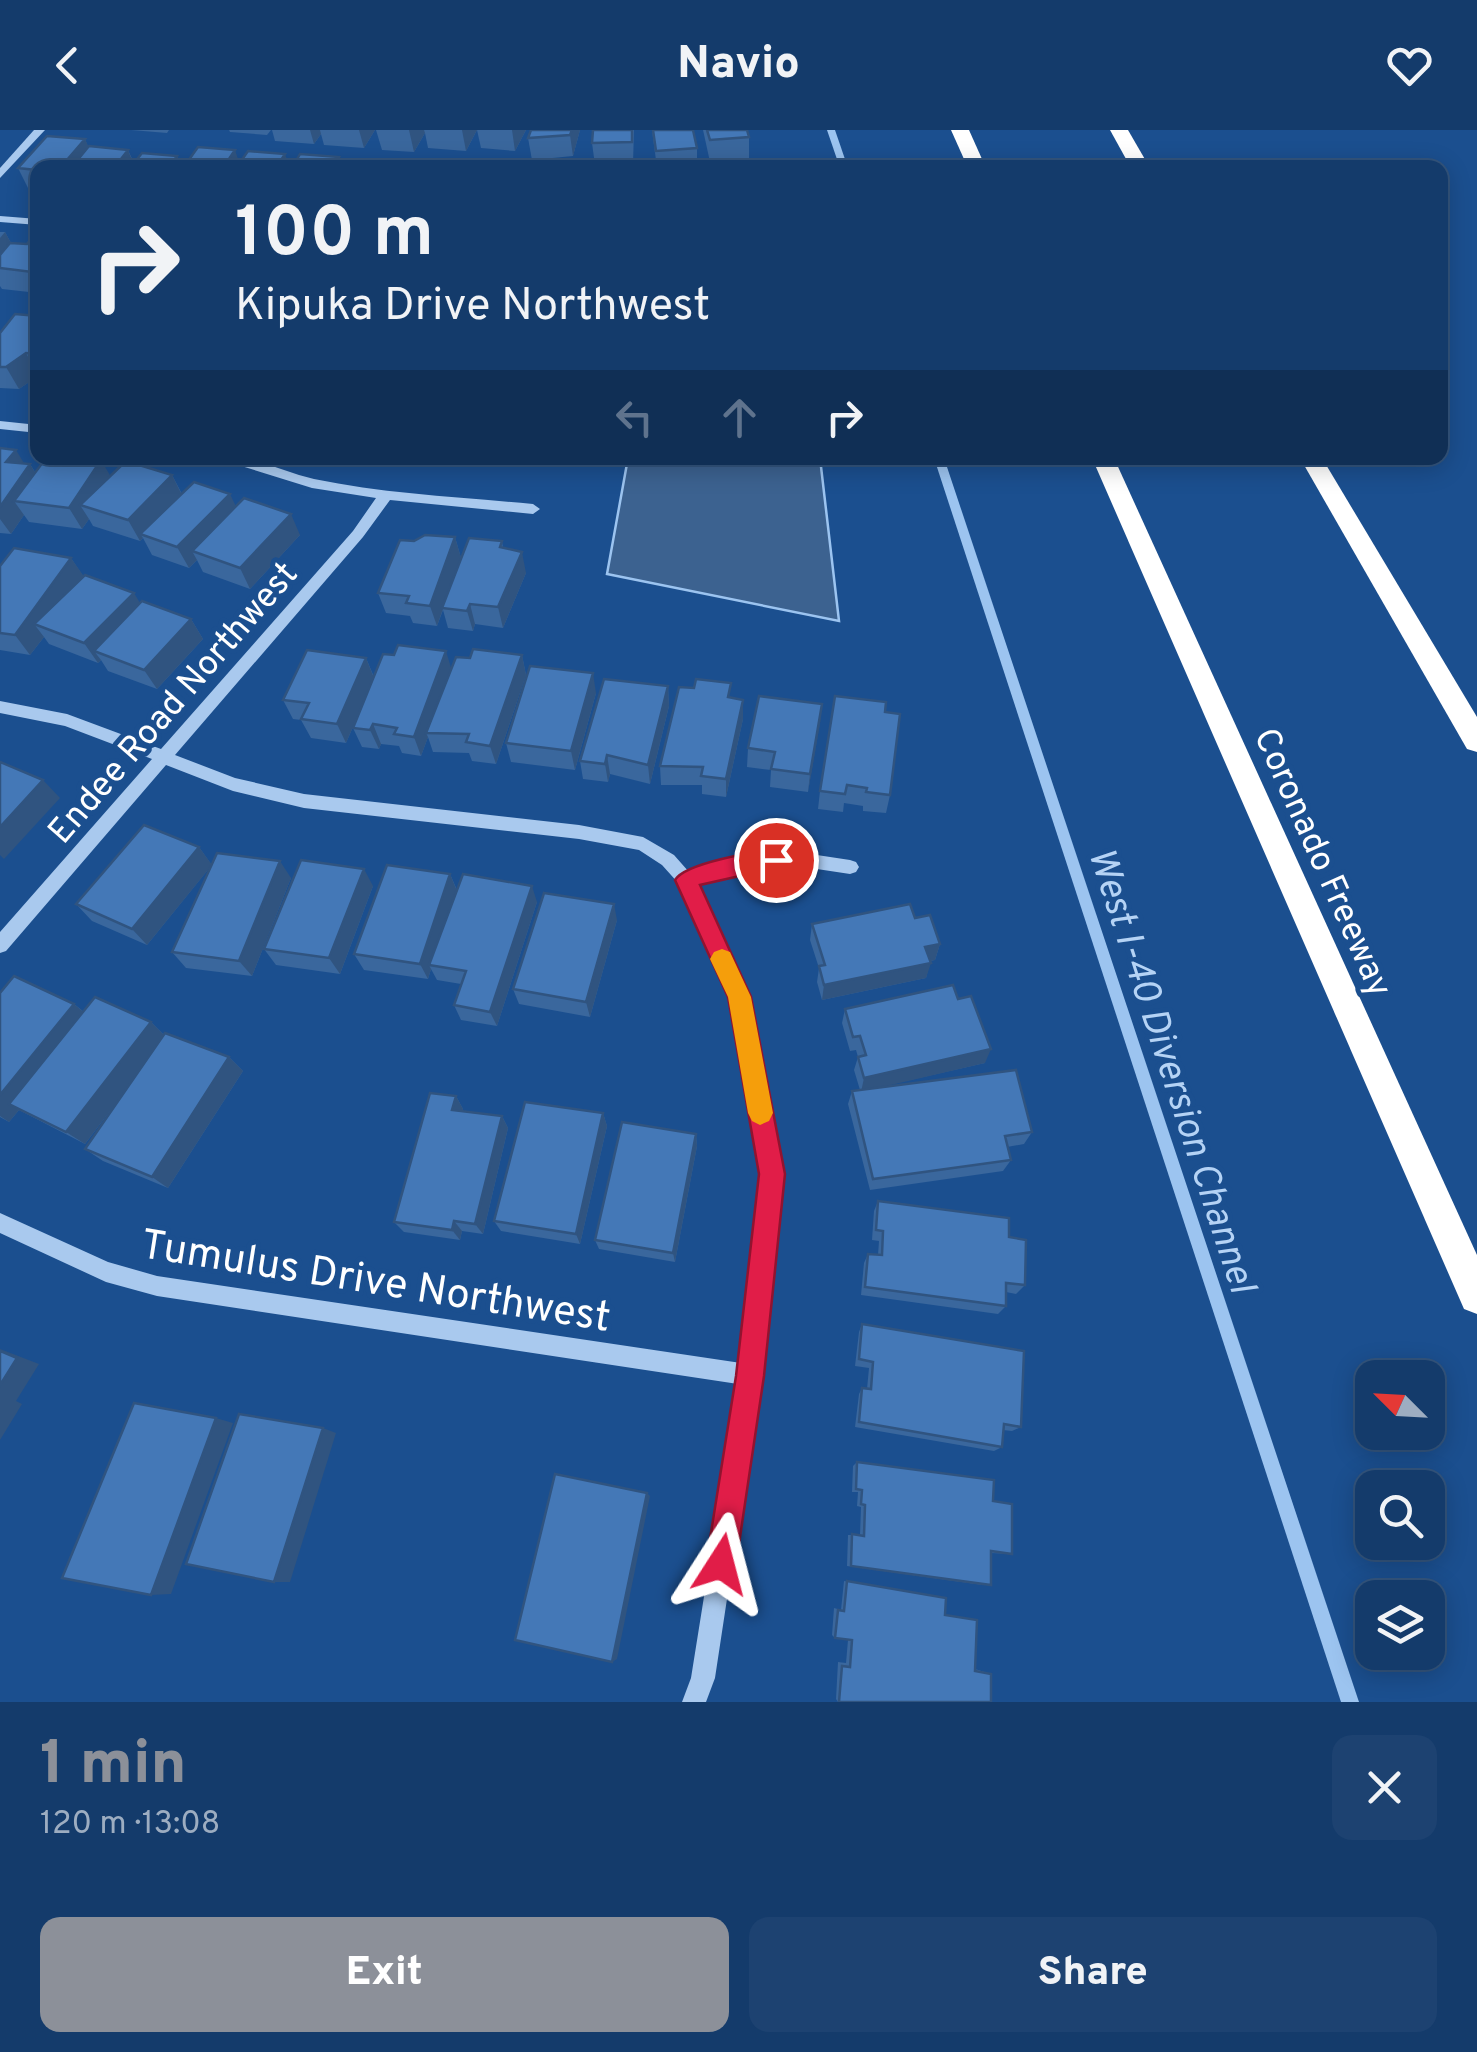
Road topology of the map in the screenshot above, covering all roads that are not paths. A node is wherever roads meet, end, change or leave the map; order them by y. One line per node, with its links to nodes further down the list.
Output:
1 (40, 130): 6 (street)
2 (960, 130): 4 (highway)
3 (1119, 130): 5 (highway)
4 (974, 160)
5 (1136, 160)
6 (0, 175)
7 (0, 219): 8 (street)
8 (30, 221)
9 (0, 425): 10 (street)
10 (30, 427)
11 (253, 465): 14 (street)
12 (1106, 465): 23 (highway, Coronado Freeway)
13 (1315, 465): 17 (highway)
14 (386, 495): 15 (street); 18 (street, Endee Road Northwest)
15 (533, 509)
16 (0, 706): 18 (street)
17 (1477, 741)
18 (162, 758): 20 (street); 21 (street, Endee Road Northwest)
19 (850, 867): 20 (street)
20 (686, 880): 24 (street)
21 (0, 945)
22 (0, 1223): 24 (street, Tumulus Drive Northwest)
23 (1477, 1296)
24 (750, 1376): 25 (street)
25 (694, 1702)

